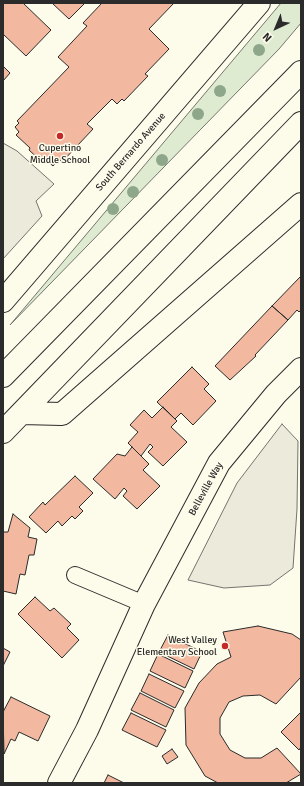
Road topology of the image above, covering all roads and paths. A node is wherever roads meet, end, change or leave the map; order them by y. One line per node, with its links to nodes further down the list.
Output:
1 (259, 3): 5 (main road, South Bernardo Avenue)
2 (301, 72): 7 (main road)
3 (301, 123): 8 (main road)
4 (301, 204): 8 (main road)
5 (3, 301)
6 (301, 369): 11 (main road, Belleville Way)
7 (3, 376)
8 (22, 413): 9 (main road)
9 (3, 432)
10 (75, 574): 11 (street)
11 (144, 604): 12 (main road, Belleville Way)
12 (59, 783)

